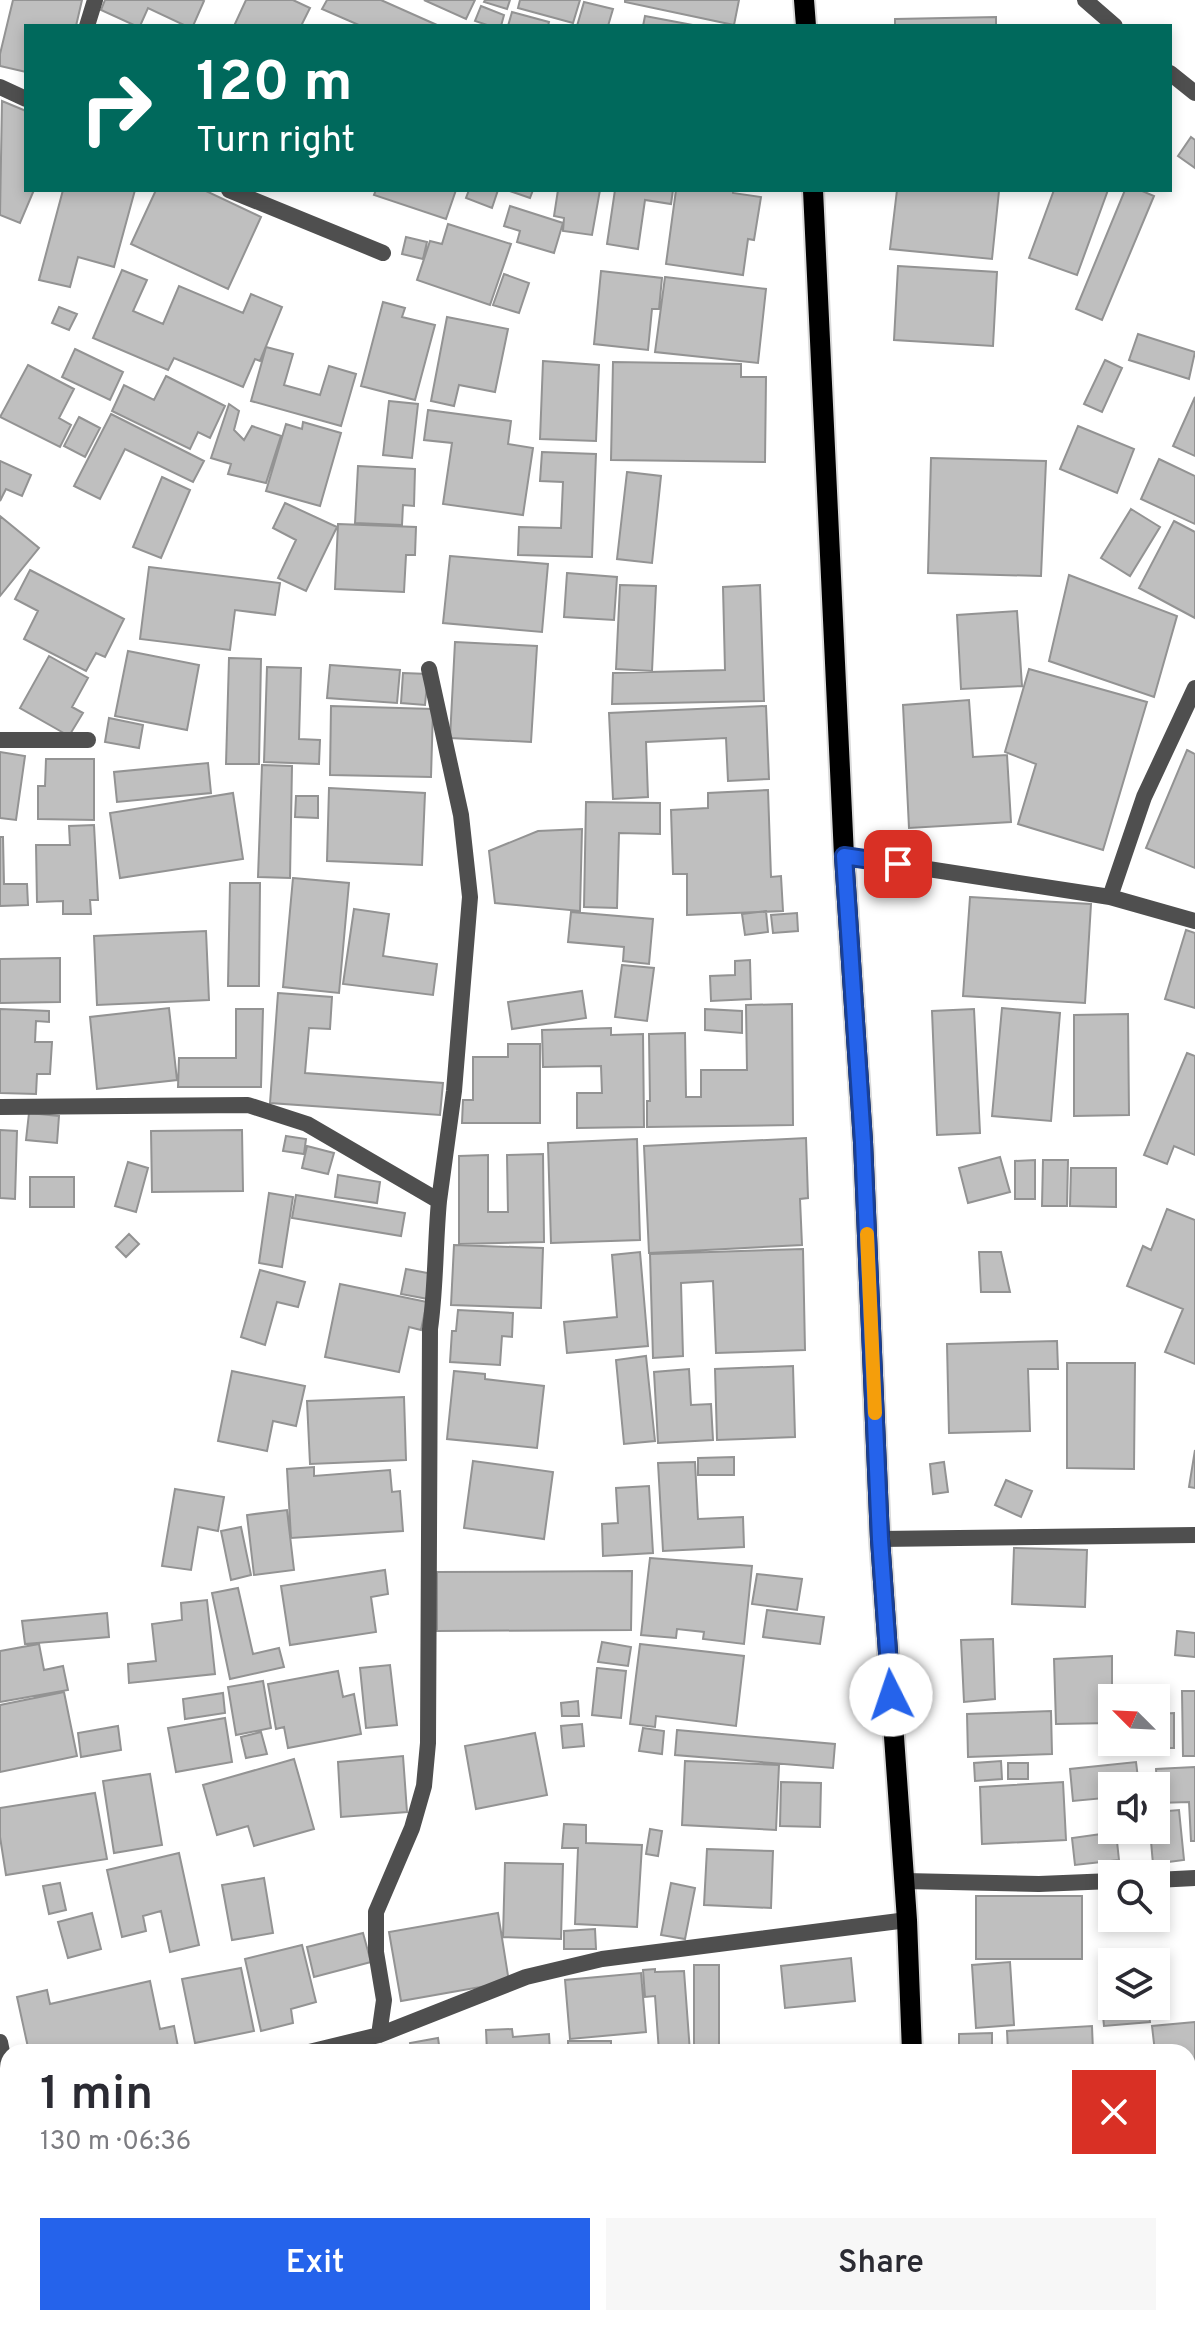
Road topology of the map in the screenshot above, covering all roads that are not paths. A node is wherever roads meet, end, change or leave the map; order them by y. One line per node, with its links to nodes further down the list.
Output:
1 (95, 0): 4 (street)
2 (804, 0): 5 (main road)
3 (1085, 0): 6 (street)
4 (88, 24)
5 (806, 24)
6 (1113, 24)
7 (1172, 75): 9 (street)
8 (0, 87): 10 (street)
9 (1195, 93)
10 (24, 98)
11 (234, 192): 13 (street)
12 (813, 192): 18 (main road)
13 (383, 253)
14 (429, 669): 22 (street)
15 (1195, 688): 19 (street)
16 (0, 740): 17 (street)
17 (88, 740)
18 (844, 856): 19 (street); 24 (main road)
19 (1110, 897): 20 (street)
20 (1195, 921)
21 (0, 1107): 22 (street)
22 (439, 1201): 30 (street)
23 (1195, 1535): 24 (street)
24 (880, 1539): 27 (main road)
25 (1195, 1878): 26 (street)
26 (1170, 1879)
27 (905, 1881): 28 (street); 29 (main road)
28 (1098, 1882)
29 (907, 1920): 30 (street); 32 (main road)
30 (379, 2035): 31 (street)
31 (342, 2044)
32 (912, 2044)

